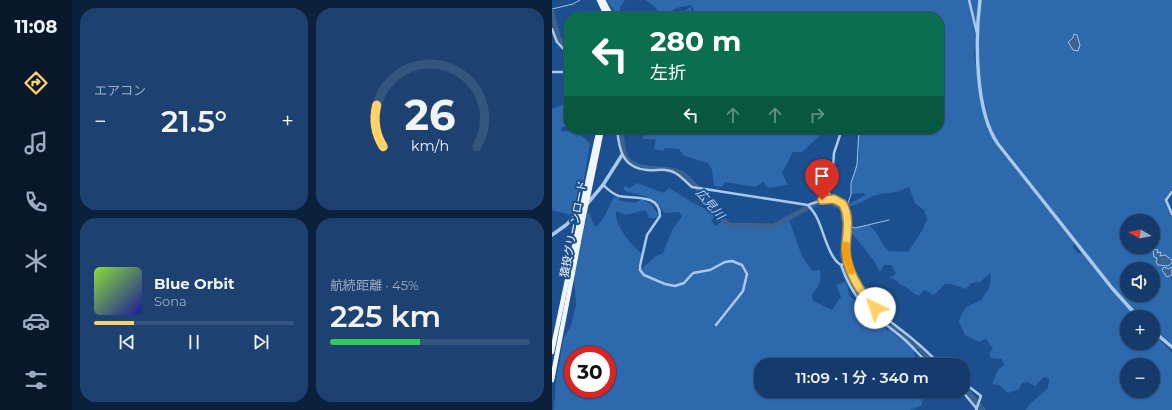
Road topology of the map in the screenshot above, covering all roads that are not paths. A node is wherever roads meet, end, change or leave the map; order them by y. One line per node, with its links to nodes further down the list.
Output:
1 (599, 0): 5 (main road)
2 (603, 0): 6 (main road)
3 (969, 0): 8 (street)
4 (980, 0): 8 (street)
5 (605, 12)
6 (609, 12)
7 (552, 29): 9 (street)
8 (977, 34): 25 (street)
9 (564, 49)
10 (552, 72): 11 (street)
11 (564, 72)
12 (598, 134): 29 (main road, 猿投グリーンロード, bridge)
13 (601, 134): 32 (main road, 猿投グリーンロード, bridge)
14 (618, 134): 16 (street)
15 (840, 134): 19 (street)
16 (622, 155): 17 (street); 20 (street)
17 (603, 184): 22 (street); 26 (street)
18 (1172, 192): 21 (street)
19 (830, 199): 20 (street); 23 (street)
20 (809, 207): 24 (street)
21 (1172, 214)
22 (552, 235)
23 (848, 263): 24 (street); 31 (street)
24 (841, 264): 30 (street)
25 (1132, 310)
26 (716, 325)
27 (1160, 337): 28 (street)
28 (1172, 347)
29 (552, 352)
30 (923, 358)
31 (933, 358)
32 (552, 380)
33 (970, 387): 35 (street)
34 (968, 398): 35 (street)
35 (977, 409)

